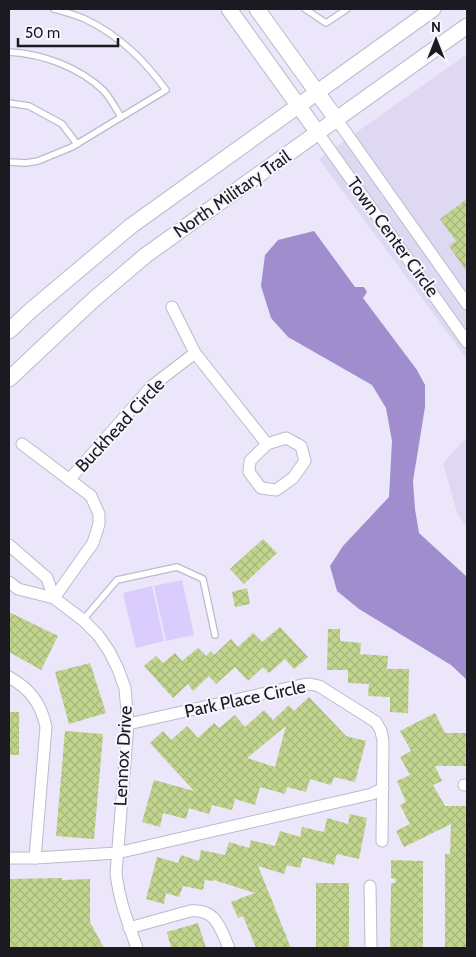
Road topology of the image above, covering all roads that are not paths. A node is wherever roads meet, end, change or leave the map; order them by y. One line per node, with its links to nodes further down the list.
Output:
1 (54, 9): 12 (lane)
2 (229, 9): 11 (main road)
3 (257, 9): 9 (main road)
4 (305, 9): 5 (lane)
5 (347, 9)
6 (433, 9): 9 (main road, North Military Trail)
7 (467, 26): 13 (main road, North Military Trail)
8 (9, 52): 12 (lane)
9 (317, 92): 11 (main road, North Military Trail); 13 (main road)
10 (9, 103): 15 (lane)
11 (298, 105): 14 (main road); 19 (main road, North Military Trail)
12 (121, 117): 15 (lane)
13 (337, 120): 14 (main road, North Military Trail); 17 (street, Town Center Circle)
14 (318, 133): 20 (street, Town Center Circle); 22 (main road, North Military Trail)
15 (77, 144): 16 (lane)
16 (9, 162)
17 (467, 304)
18 (172, 307): 21 (street)
19 (9, 331)
20 (466, 339)
21 (196, 353): 24 (street); 25 (street, Buckhead Circle)
22 (9, 379)
23 (22, 444): 25 (street, Buckhead Circle)
24 (268, 444): 24 (street)
25 (70, 480): 28 (street, Buckhead Circle)
26 (9, 544): 28 (street, Lennox Drive)
27 (9, 582): 28 (street, Lennox Drive)
28 (54, 598): 29 (street, Lennox Drive)
29 (83, 620): 30 (lane); 32 (street, Lennox Drive)
30 (215, 636)
31 (9, 678): 37 (street)
32 (128, 724): 33 (street, Park Place Circle); 35 (street, Lennox Drive)
33 (383, 788): 34 (street, Park Place Circle); 35 (street)
34 (382, 841)
35 (117, 852): 37 (street); 39 (street, Lennox Drive)
36 (9, 858): 37 (street)
37 (35, 858)
38 (370, 886): 42 (street)
39 (130, 928): 40 (street, Lennox Drive); 41 (street)
40 (137, 948)
41 (229, 948)
42 (371, 948)

